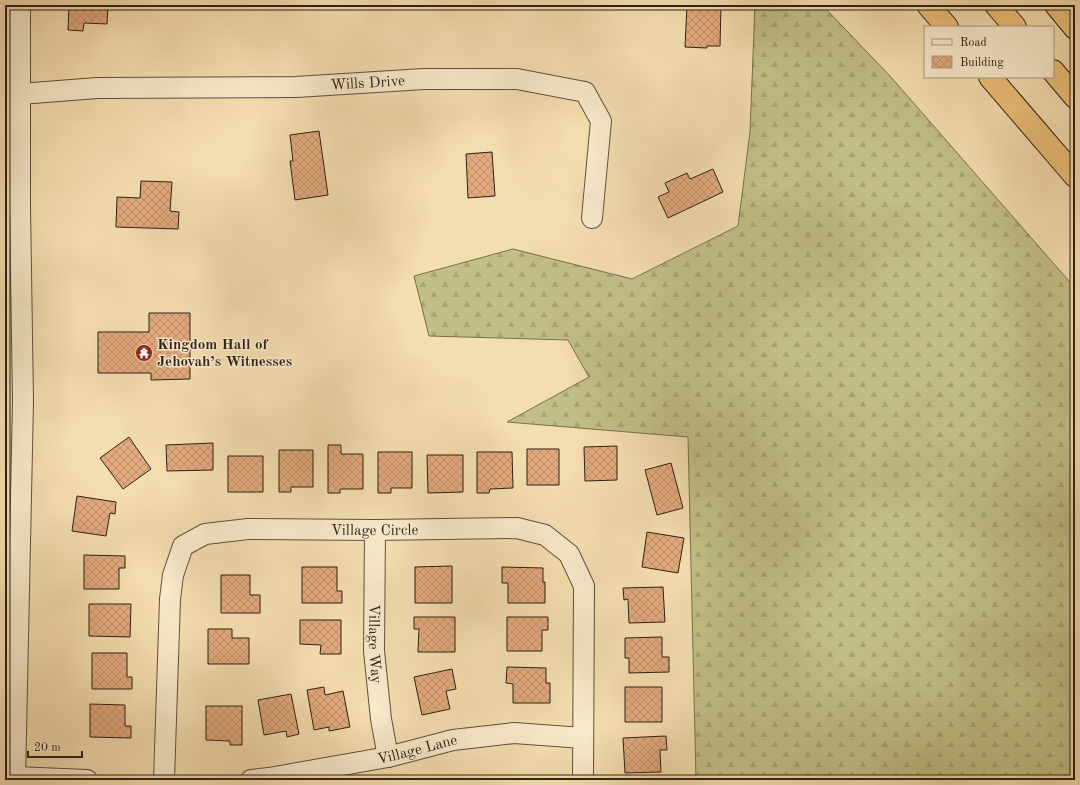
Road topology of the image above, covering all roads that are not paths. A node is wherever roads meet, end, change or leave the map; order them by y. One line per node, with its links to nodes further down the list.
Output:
1 (20, 5): 10 (street)
2 (928, 5): 5 (highway)
3 (996, 5): 6 (highway)
4 (1056, 5): 7 (highway)
5 (946, 26)
6 (1014, 26)
7 (1075, 28)
8 (1054, 72): 11 (highway)
9 (991, 78): 12 (highway)
10 (20, 94): 13 (street); 14 (street, Wills Drive)
11 (1075, 97)
12 (1075, 176)
13 (13, 206): 16 (street)
14 (592, 218)
15 (375, 530): 18 (street, Village Circle); 19 (street, Village Way); 22 (street, Village Circle)
16 (17, 619): 17 (street); 20 (street)
17 (5, 651)
18 (584, 738): 19 (street, Village Lane); 24 (street, Village Circle)
19 (388, 757): 23 (street, Village Lane)
20 (11, 776): 21 (street)
21 (87, 780)
22 (164, 780)
23 (251, 780)
24 (583, 780)

